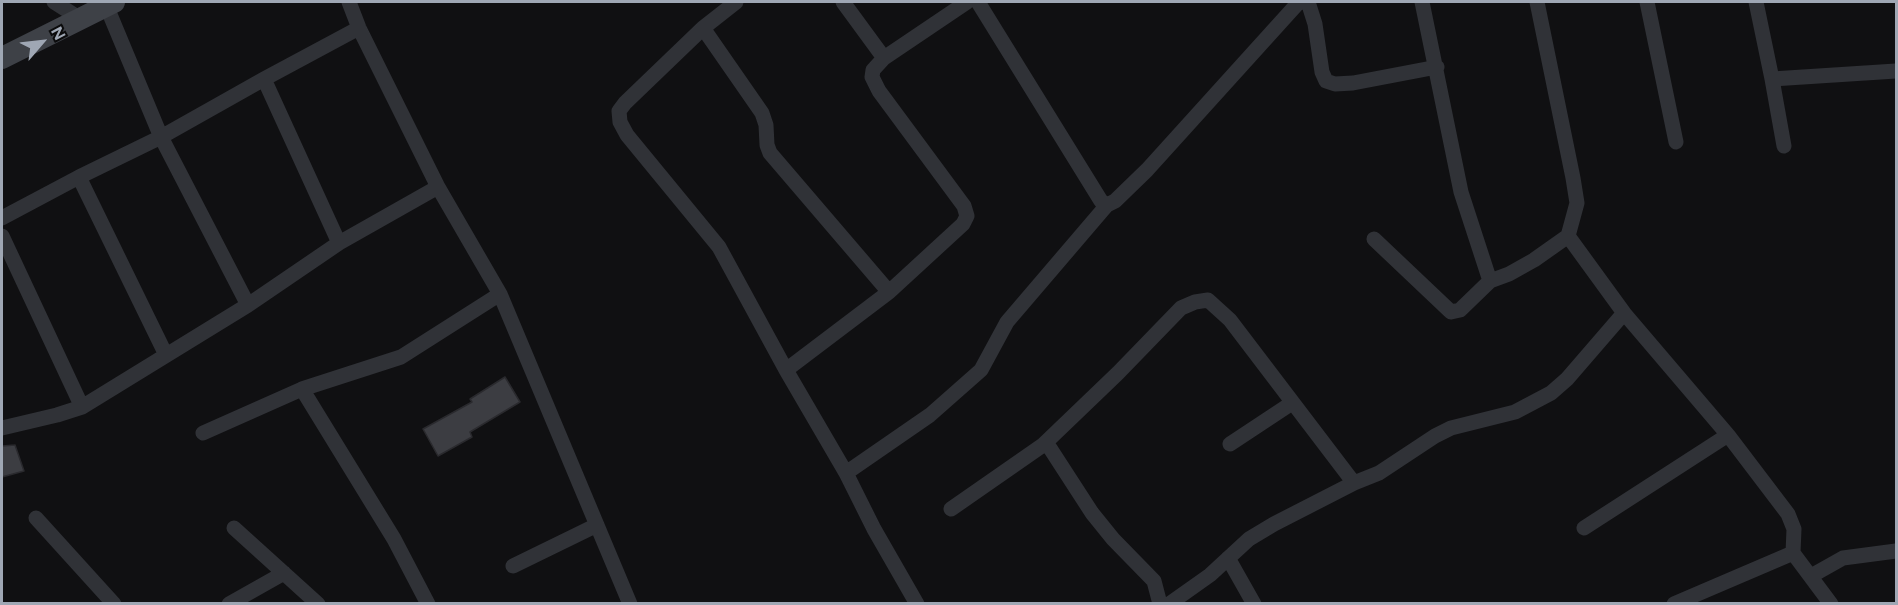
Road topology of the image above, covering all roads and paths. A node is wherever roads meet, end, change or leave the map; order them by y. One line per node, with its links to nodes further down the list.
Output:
1 (54, 2): 14 (street)
2 (349, 2): 15 (street)
3 (736, 2): 16 (street)
4 (843, 2): 18 (street)
5 (967, 2): 18 (street)
6 (978, 2): 28 (street)
7 (1299, 2): 28 (street)
8 (1305, 2): 19 (street)
9 (1422, 2): 19 (street)
10 (1537, 2): 31 (street)
11 (1647, 2): 24 (street)
12 (1755, 2): 22 (street)
13 (110, 3): 14 (main road); 23 (street)
14 (79, 18): 17 (main road)
15 (360, 28): 21 (street); 27 (street)
16 (703, 28): 35 (street); 40 (street)
17 (2, 57)
18 (884, 58): 35 (street)
19 (1437, 67): 34 (street)
20 (1896, 71): 22 (street)
21 (264, 79): 23 (street); 33 (street)
22 (1772, 79): 25 (street)
23 (161, 137): 26 (street); 37 (street)
24 (1676, 142)
25 (1784, 146)
26 (79, 177): 29 (street); 39 (street)
27 (438, 187): 33 (street); 36 (street)
28 (1107, 205): 49 (street)
29 (2, 218)
30 (2, 236): 43 (street)
31 (1568, 236): 34 (street); 38 (street)
32 (1374, 239): 34 (street)
33 (339, 243): 37 (street)
34 (1490, 280)
35 (889, 292): 40 (street)
36 (500, 294): 41 (street); 53 (street)
37 (248, 305): 39 (street)
38 (1624, 313): 46 (street); 50 (street)
39 (166, 356): 43 (street)
40 (786, 370): 49 (street)
41 (302, 389): 45 (street); 65 (street)
42 (1292, 403): 47 (street); 48 (street); 50 (street)
43 (82, 407): 44 (street)
44 (2, 428)
45 (203, 433)
46 (1728, 435): 55 (street); 57 (street)
47 (1046, 442): 51 (street); 68 (street)
48 (1230, 444)
49 (846, 473): 67 (street)
50 (1354, 483): 58 (street)
51 (951, 509)
52 (36, 518): 62 (street)
53 (597, 525): 59 (street); 66 (street)
54 (234, 528): 60 (street)
55 (1584, 528)
56 (1896, 551): 61 (street)
57 (1793, 553): 61 (street); 71 (street)
58 (1228, 558): 69 (street); 70 (street)
59 (513, 566)
60 (284, 573): 63 (street); 64 (street)
61 (1811, 576): 72 (street)
62 (114, 603)
63 (229, 603)
64 (318, 603)
65 (428, 603)
66 (630, 603)
67 (917, 603)
68 (1160, 603)
69 (1169, 603)
70 (1254, 603)
71 (1674, 603)
72 (1831, 603)

